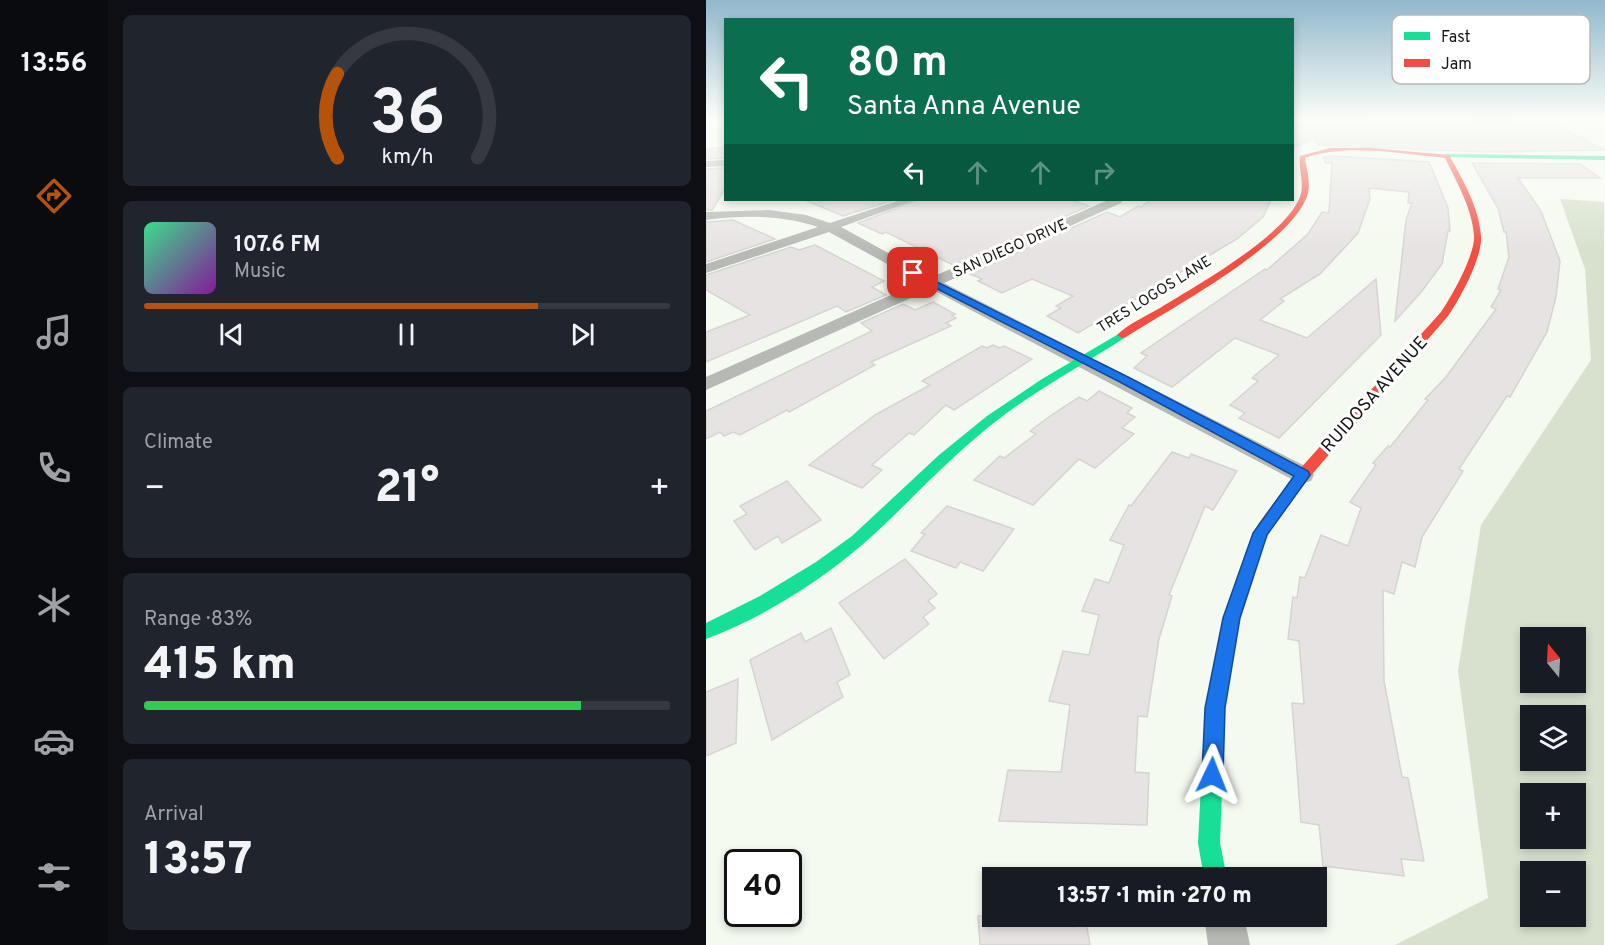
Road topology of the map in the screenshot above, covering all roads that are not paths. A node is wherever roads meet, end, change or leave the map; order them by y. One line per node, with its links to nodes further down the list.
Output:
1 (724, 163): 4 (street)
2 (1303, 163): 11 (street, TRES LOGOS LANE)
3 (1451, 163): 13 (street, RUIDOSA AVENUE)
4 (706, 164)
5 (907, 201): 8 (street)
6 (1115, 201): 10 (street, SAN DIEGO DRIVE)
7 (706, 216): 8 (street)
8 (828, 226): 9 (street); 10 (street)
9 (706, 269)
10 (931, 283): 11 (street); 12 (street, SAN DIEGO DRIVE)
11 (1083, 359): 13 (street); 14 (street, TRES LOGOS LANE)
12 (706, 384)
13 (1303, 475): 15 (street, RUIDOSA AVENUE)
14 (706, 631)
15 (1214, 867)
16 (1226, 927): 17 (street)
17 (1229, 945)

